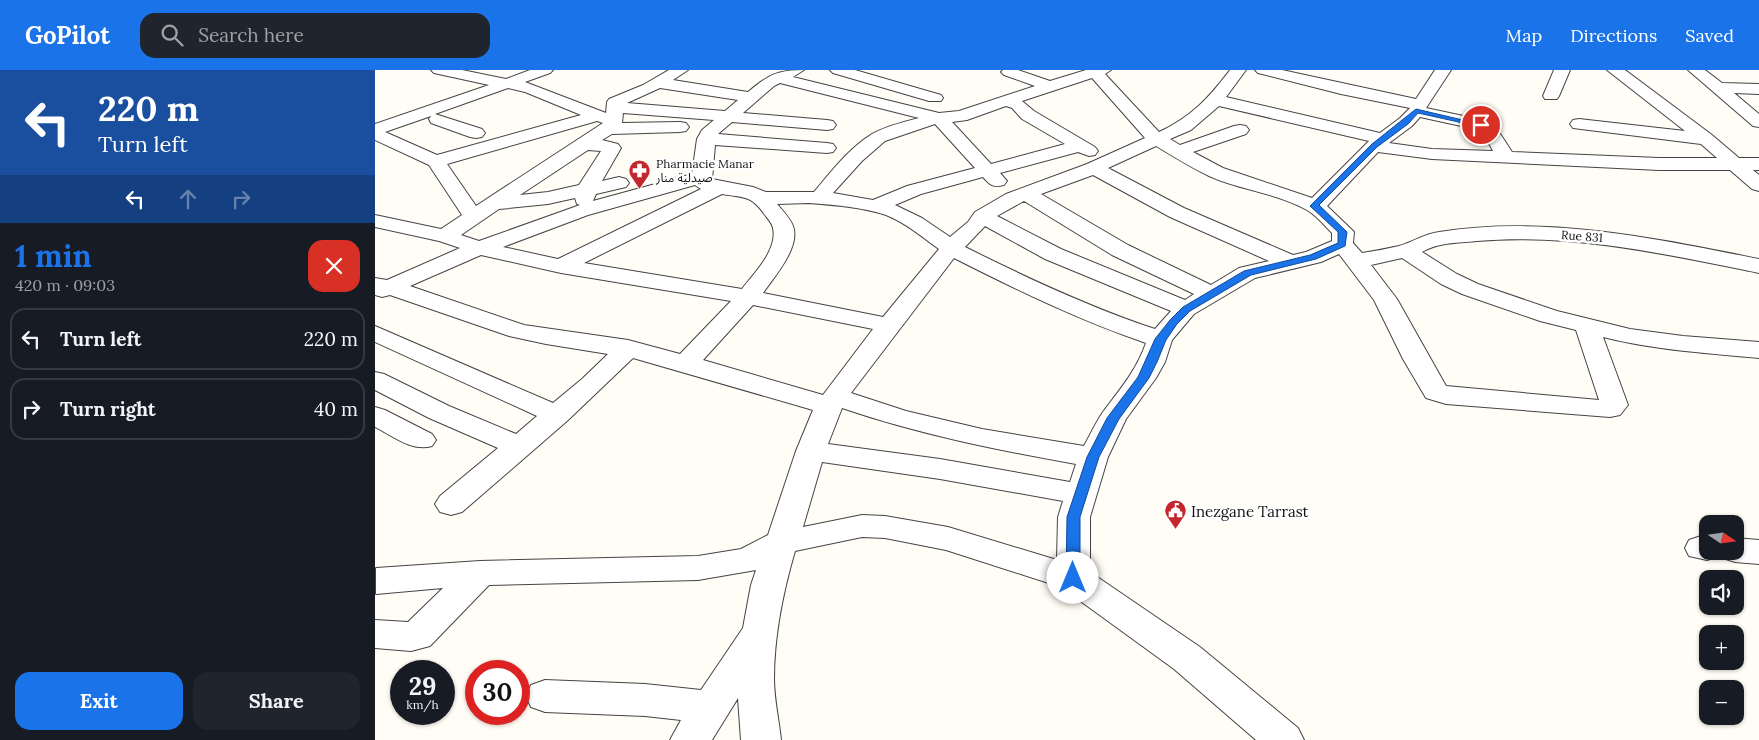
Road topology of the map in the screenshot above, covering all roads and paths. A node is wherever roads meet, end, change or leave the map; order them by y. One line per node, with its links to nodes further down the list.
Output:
1 (439, 70): 17 (street)
2 (544, 70): 17 (street)
3 (680, 70): 13 (street)
4 (837, 70): 29 (street)
5 (1238, 70): 19 (street)
6 (1263, 70): 28 (street)
7 (1443, 70): 28 (street)
8 (1561, 70): 18 (street)
9 (1615, 70): 42 (street)
10 (1695, 70): 15 (street)
11 (1009, 72): 14 (street)
12 (1099, 72): 14 (street); 45 (street)
13 (659, 82): 24 (street); 32 (street)
14 (1051, 86): 21 (street)
15 (1717, 88): 16 (street); 20 (street)
16 (1759, 89)
17 (505, 90): 23 (street); 26 (street); 38 (street)
18 (1551, 96)
19 (1216, 100): 43 (street); 45 (street)
20 (1733, 100): 22 (street); 33 (street)
21 (1008, 101): 29 (street); 44 (street)
22 (1759, 101)
23 (517, 102)
24 (749, 103): 27 (street); 32 (street); 32 (street); 36 (street); 46 (street); 54 (street)
25 (812, 103): 27 (street)
26 (567, 104): 32 (street); 34 (street)
27 (880, 104): 30 (street)
28 (1418, 108): 43 (street); 48 (street)
29 (961, 116): 30 (street)
30 (939, 118): 53 (street); 59 (street)
31 (437, 119): 40 (street)
32 (606, 121): 34 (street); 56 (street); 60 (street)
33 (1759, 122)
34 (565, 124): 49 (street)
35 (1579, 124): 42 (street)
36 (827, 125)
37 (495, 127): 40 (street)
38 (375, 130)
39 (1240, 130): 45 (street)
40 (476, 133): 47 (street)
41 (375, 134): 47 (street)
42 (1706, 139): 50 (street)
43 (1379, 142): 48 (street); 62 (street)
44 (1079, 146): 51 (street); 53 (street)
45 (1166, 146): 51 (street); 62 (street)
46 (827, 148)
47 (416, 152): 49 (street)
48 (1503, 156): 50 (street)
49 (436, 161): 64 (street)
50 (1733, 163): 52 (street); 55 (street)
51 (1101, 164): 57 (street); 72 (street)
52 (1759, 164)
53 (986, 170): 57 (street); 61 (street)
54 (708, 177): 56 (street); 58 (street); 63 (street); 73 (street)
55 (1759, 185)
56 (587, 189): 60 (street); 63 (street)
57 (1020, 196): 65 (street); 76 (street)
58 (763, 198): 59 (street); 77 (street)
59 (819, 198): 61 (street)
60 (493, 203): 64 (street)
61 (876, 206): 69 (street)
62 (1315, 206): 71 (street)
63 (581, 211): 68 (street)
64 (473, 216): 67 (street)
65 (982, 216): 69 (street); 78 (street)
66 (375, 221): 67 (street)
67 (445, 236): 68 (street)
68 (479, 248): 73 (street); 75 (street)
69 (951, 248): 79 (street); 82 (street)
70 (1406, 251): 71 (street, Rue 831); 74 (street, Rue 831); 80 (street)
71 (1350, 252): 72 (street, Rue 831); 80 (street)
72 (1291, 263): 76 (street, Rue 831)
73 (561, 266): 77 (street)
74 (1759, 266)
75 (380, 288): 83 (street)
76 (1213, 294): 78 (street, Rue 831)
77 (748, 297): 79 (street); 85 (street)
78 (1186, 309): 82 (street)
79 (889, 325): 87 (street)
80 (1587, 326): 84 (street)
81 (375, 334): 88 (street)
82 (1161, 339): 93 (street)
83 (628, 348): 85 (street); 88 (street)
84 (1759, 350)
85 (686, 363): 87 (street)
86 (375, 380): 91 (street)
87 (832, 402): 92 (street); 93 (street)
88 (557, 414): 91 (street)
89 (375, 416): 90 (street)
90 (422, 440)
91 (519, 446): 95 (street)
92 (811, 451): 94 (street); 96 (street)
93 (1093, 457): 94 (street)
94 (1081, 494): 100 (street)
95 (451, 504)
96 (780, 543): 99 (street); 100 (street); 102 (street)
97 (1744, 551): 98 (street)
98 (1759, 552)
99 (480, 573): 101 (street); 103 (street)
100 (1073, 578): 108 (street)
101 (376, 581)
102 (760, 631): 105 (street); 107 (street)
103 (375, 634)
104 (545, 696): 105 (street)
105 (711, 706): 106 (street)
106 (690, 740)
107 (761, 740)
108 (1284, 740)

